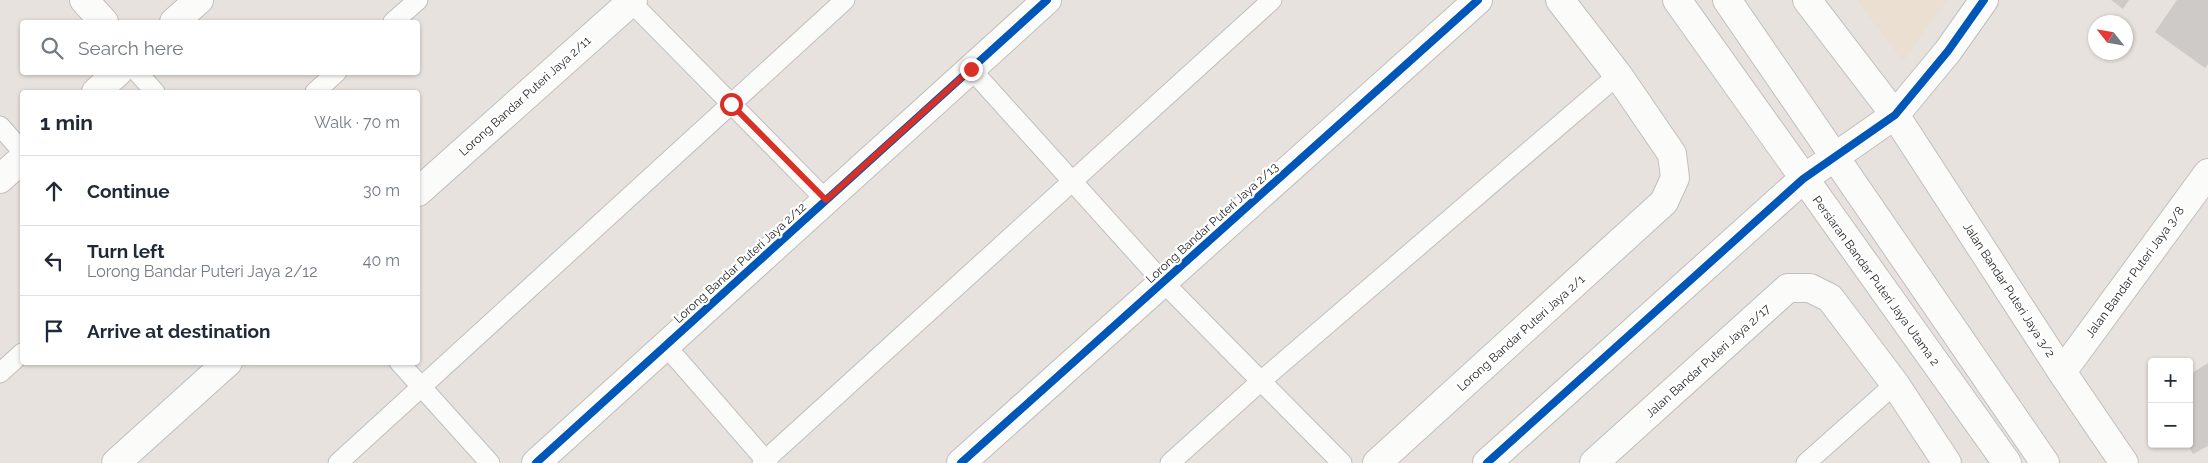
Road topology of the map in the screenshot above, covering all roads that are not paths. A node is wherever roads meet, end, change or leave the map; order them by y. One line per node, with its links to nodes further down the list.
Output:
1 (84, 0): 14 (street)
2 (199, 0): 15 (street)
3 (418, 0): 16 (lane)
4 (845, 0): 25 (lane)
5 (1048, 0): 17 (street, Lorong Bandar Puteri Jaya 2/12)
6 (1272, 0): 34 (lane)
7 (1478, 0): 37 (street, Lorong Bandar Puteri Jaya 2/13)
8 (1560, 0): 21 (street)
9 (1676, 0): 33 (street, Persiaran Bandar Puteri Jaya Utama 2)
10 (1727, 0): 29 (street)
11 (1807, 0): 26 (street, Jalan Bandar Puteri Jaya 3/2)
12 (1984, 0): 26 (street)
13 (631, 1): 25 (lane); 35 (street, Lorong Bandar Puteri Jaya 2/11)
14 (102, 20)
15 (176, 20)
16 (395, 20)
17 (971, 69): 34 (lane); 36 (street, Lorong Bandar Puteri Jaya 2/12)
18 (115, 75): 22 (street)
19 (140, 75): 23 (lane)
20 (334, 75): 24 (lane)
21 (1618, 75): 44 (lane); 55 (street, Lorong Bandar Puteri Jaya 2/1)
22 (98, 90)
23 (153, 90)
24 (316, 90)
25 (731, 104): 36 (lane); 46 (lane)
26 (1895, 114): 29 (street); 42 (street, Jalan Bandar Puteri Jaya 3/2)
27 (0, 126): 28 (lane)
28 (20, 149)
29 (1836, 156): 33 (street); 61 (street)
30 (20, 161): 32 (street)
31 (2208, 173): 42 (street, Jalan Bandar Puteri Jaya 3/8)
32 (0, 179)
33 (1804, 179): 56 (street); 60 (street, Persiaran Bandar Puteri Jaya Utama 2)
34 (1072, 181): 37 (lane); 47 (lane)
35 (420, 190)
36 (826, 200): 38 (street, Lorong Bandar Puteri Jaya 2/12)
37 (1163, 282): 44 (lane); 52 (street, Lorong Bandar Puteri Jaya 2/13)
38 (666, 346): 47 (lane); 51 (street, Lorong Bandar Puteri Jaya 2/12)
39 (20, 355): 43 (lane)
40 (225, 365): 48 (street)
41 (402, 365): 46 (lane)
42 (2062, 372): 62 (street, Jalan Bandar Puteri Jaya 3/2)
43 (0, 373)
44 (1261, 381): 53 (lane); 54 (lane)
45 (1895, 384): 57 (street, Jalan Bandar Puteri Jaya 2/17); 58 (lane); 59 (street)
46 (421, 387): 49 (lane); 50 (lane)
47 (765, 462)
48 (116, 463)
49 (338, 463)
50 (490, 463)
51 (536, 463)
52 (961, 463)
53 (1170, 463)
54 (1342, 463)
55 (1377, 463)
56 (1487, 463)
57 (1594, 463)
58 (1806, 463)
59 (1947, 463)
60 (2007, 463)
61 (2045, 463)
62 (2124, 463)

